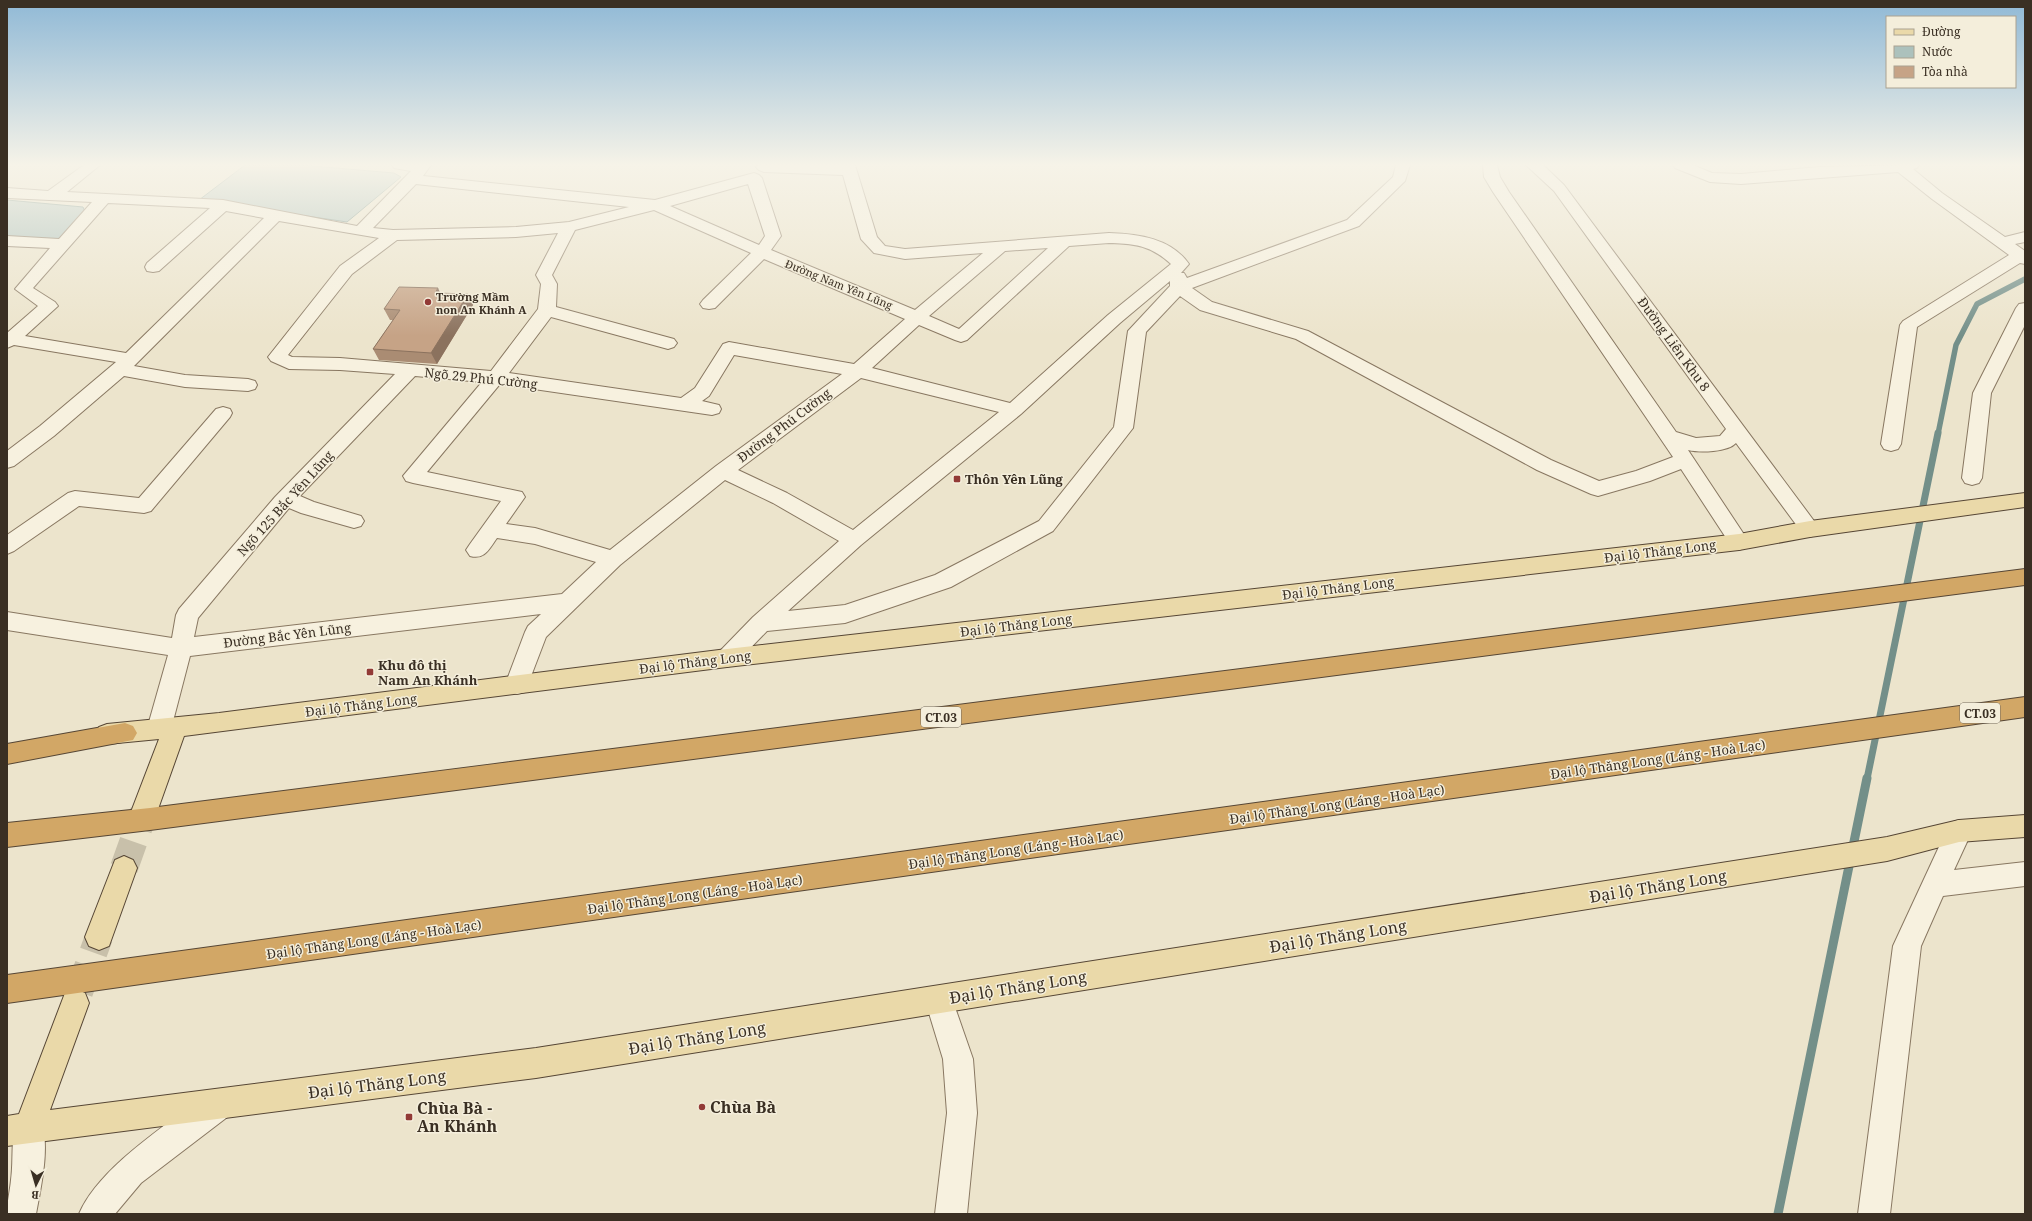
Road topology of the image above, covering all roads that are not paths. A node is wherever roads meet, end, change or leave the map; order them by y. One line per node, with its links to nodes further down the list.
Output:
1 (83, 222): 21 (street)
2 (204, 222): 27 (street)
3 (269, 222): 37 (street)
4 (313, 222): 15 (street)
5 (370, 222): 15 (street)
6 (589, 222): 14 (street)
7 (694, 222): 24 (street, Đường Nam Yên Lũng)
8 (770, 222): 24 (street)
9 (863, 222): 22 (street)
10 (1353, 222): 28 (street)
11 (1522, 222): 47 (street)
12 (1584, 222): 46 (street, Đường Liên Khu 8)
13 (1972, 222): 20 (street)
14 (569, 227): 16 (street); 31 (street)
15 (361, 231): 16 (street)
16 (393, 235): 39 (street, Ngõ 29 Phú Cường)
17 (2025, 236): 20 (street)
18 (14, 241): 21 (street); 23 (street)
19 (1064, 242): 22 (street); 26 (street); 32 (street, Đường Nam Yên Lũng)
20 (2001, 243): 25 (street)
21 (63, 244): 35 (street)
22 (1000, 247): 32 (street, Đường Phú Cường)
23 (7, 252)
24 (762, 252): 29 (street); 32 (street, Đường Nam Yên Lũng)
25 (2022, 258): 48 (street)
26 (1181, 264): 28 (street); 33 (street)
27 (153, 267)
28 (1179, 287): 34 (street); 49 (street)
29 (709, 304)
30 (2025, 308): 52 (street)
31 (547, 310): 36 (street); 40 (street)
32 (918, 316): 38 (street, Đường Phú Cường)
33 (1114, 319): 34 (street); 44 (street)
34 (1137, 331): 66 (street)
35 (9, 341): 37 (street)
36 (668, 343)
37 (125, 364): 41 (street); 50 (street)
38 (858, 370): 42 (street); 44 (street); 51 (street, Đường Phú Cường)
39 (409, 371): 40 (street, Ngõ 29 Phú Cường); 53 (street, Ngõ 125 Bắc Yên Lũng)
40 (496, 377): 42 (street, Ngõ 29 Phú Cường); 57 (street)
41 (248, 385)
42 (684, 405): 43 (street, Ngõ 29 Phú Cường)
43 (712, 409)
44 (1014, 410): 58 (street)
45 (223, 413): 60 (street)
46 (1738, 430): 47 (street); 56 (street, Đường Liên Khu 8)
47 (1670, 437): 49 (street)
48 (1891, 444)
49 (1685, 460): 59 (street)
50 (7, 461)
51 (723, 471): 58 (street); 62 (street, Đường Phú Cường)
52 (1972, 478)
53 (286, 498): 55 (street); 67 (street, Ngõ 125 Bắc Yên Lũng)
54 (2025, 500): 56 (main road, Đại lộ Thăng Long)
55 (354, 521)
56 (1810, 528): 59 (main road, Đại lộ Thăng Long)
57 (492, 530): 61 (street); 62 (street)
58 (854, 540): 66 (street)
59 (1739, 542): 68 (main road, Đại lộ Thăng Long)
60 (7, 546)
61 (477, 550)
62 (613, 560): 64 (street, Đường Phú Cường)
63 (2025, 577): 78 (highway, CT.03)
64 (567, 602): 67 (street, Đường Bắc Yên Lũng); 69 (street, Đường Phú Cường)
65 (7, 622): 67 (street, Đường Bắc Yên Lũng)
66 (761, 623): 68 (street)
67 (181, 648): 71 (street, Ngõ 125 Bắc Yên Lũng)
68 (727, 658): 69 (main road, Đại lộ Thăng Long)
69 (517, 685): 71 (main road, Đại lộ Thăng Long)
70 (2025, 707): 83 (highway, Đại lộ Thăng Long (Láng - Hoà Lạc) / CT.03)
71 (167, 729): 72 (main road, Đại lộ Thăng Long); 75 (main road)
72 (125, 733): 73 (main road, Đại lộ Thăng Long); 74 (highway)
73 (7, 744)
74 (7, 754)
75 (144, 812)
76 (2025, 826): 77 (main road, Đại lộ Thăng Long)
77 (1959, 831): 81 (street); 84 (main road, Đại lộ Thăng Long)
78 (7, 835)
79 (124, 868): 82 (main road)
80 (2025, 874): 81 (street)
81 (1934, 885): 91 (street)
82 (99, 937)
83 (7, 989)
84 (939, 1000): 86 (main road, Đại lộ Thăng Long); 90 (street)
85 (75, 1003): 87 (main road)
86 (219, 1104): 87 (main road, Đại lộ Thăng Long); 89 (street)
87 (18, 1130): 88 (street)
88 (20, 1214)
89 (95, 1214)
90 (951, 1214)
91 (1874, 1214)

